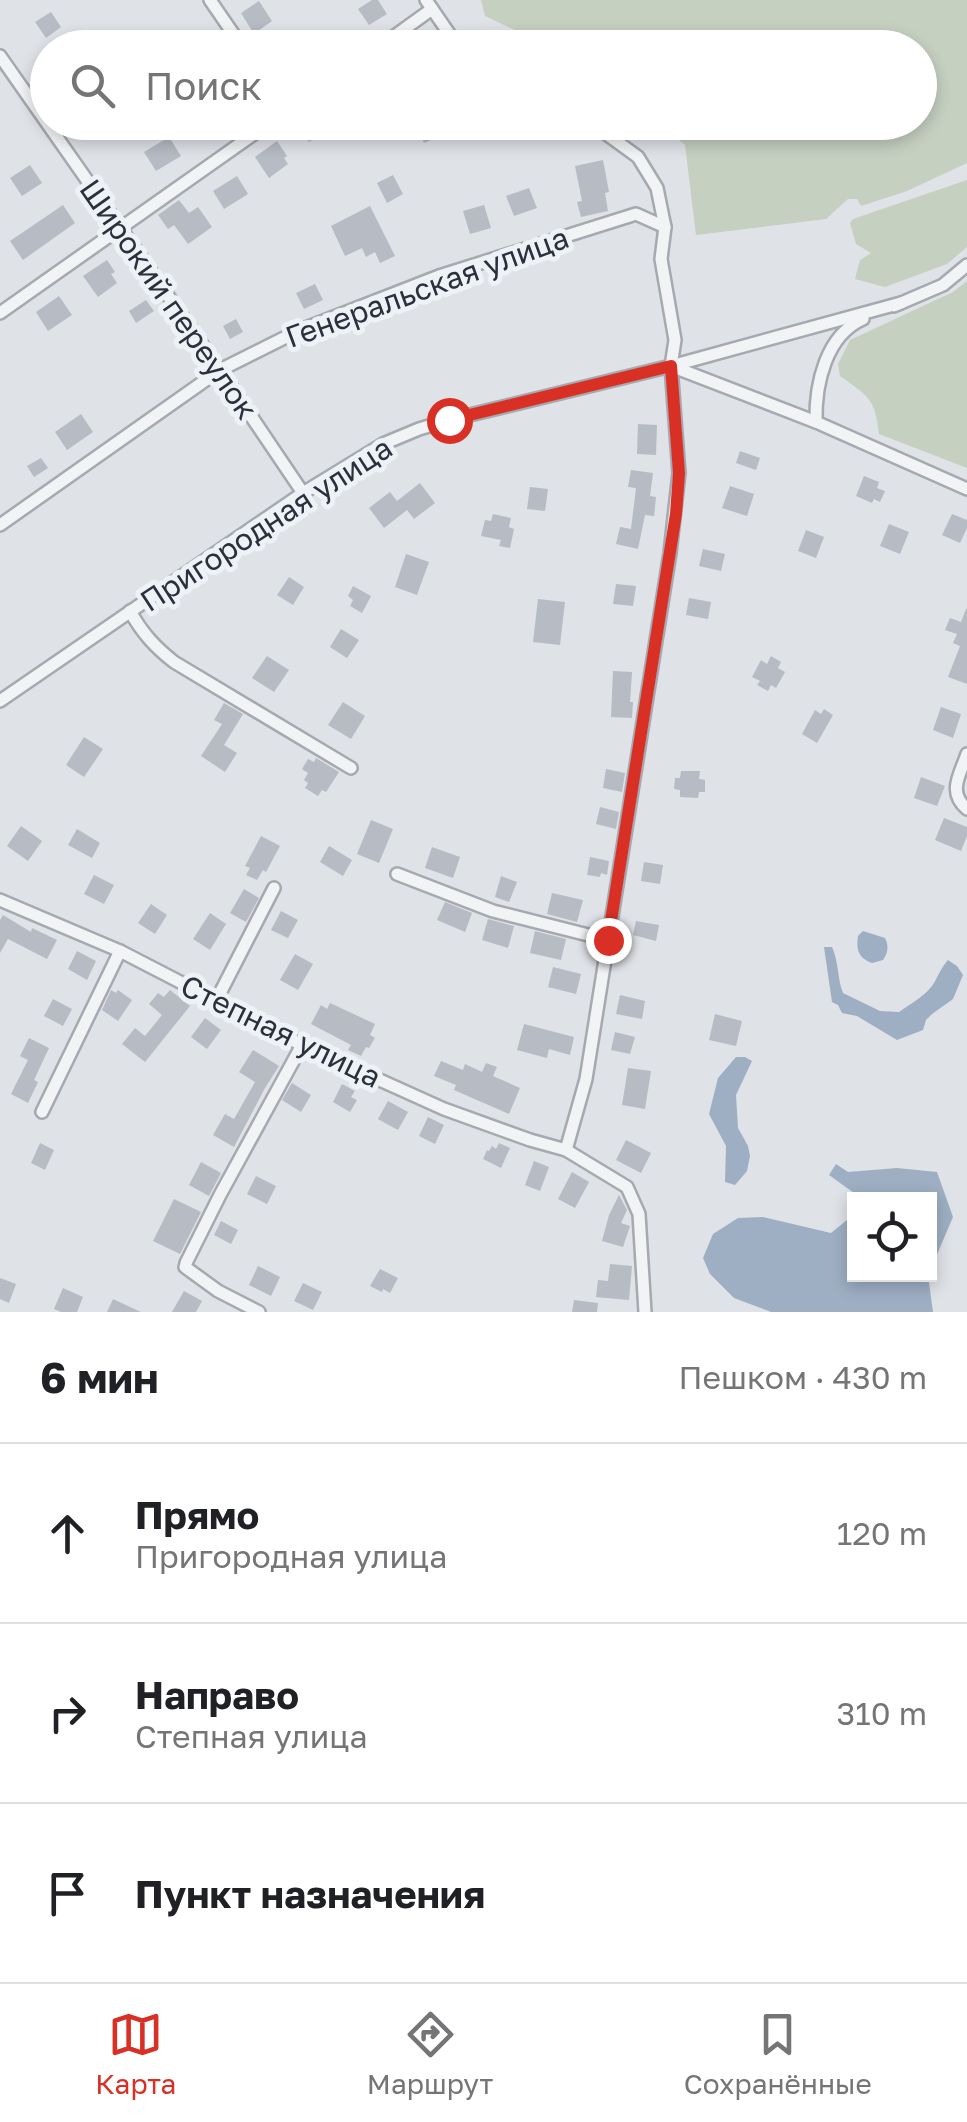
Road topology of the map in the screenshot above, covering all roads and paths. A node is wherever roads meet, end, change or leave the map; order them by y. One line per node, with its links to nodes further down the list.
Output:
1 (210, 0): 3 (street)
2 (429, 5): 4 (street); 5 (street)
3 (231, 30)
4 (399, 30)
5 (446, 30)
6 (0, 56): 7 (street, Широкий переулок)
7 (30, 99)
8 (58, 140): 12 (street, Широкий переулок)
9 (246, 140): 12 (street)
10 (615, 140): 11 (street)
11 (664, 227): 16 (street); 17 (street, Генеральская улица)
12 (120, 229): 15 (street); 17 (street, Широкий переулок)
13 (967, 266): 14 (street)
14 (900, 303): 16 (street, Пригородная улица); 18 (street)
15 (0, 314)
16 (671, 366): 18 (street); 20 (street, Пригородная улица); 30 (street)
17 (220, 370): 20 (street, Широкий переулок); 21 (street, Генеральская улица)
18 (816, 422): 19 (street)
19 (967, 490)
20 (302, 494): 22 (street, Пригородная улица)
21 (0, 525)
22 (130, 611): 23 (street, Пригородная улица); 25 (street)
23 (0, 700)
24 (967, 754): 26 (street)
25 (350, 768)
26 (967, 809)
27 (397, 874): 30 (street)
28 (274, 888): 32 (street)
29 (0, 900): 31 (street, Степная улица)
30 (608, 940): 35 (street)
31 (120, 951): 32 (street, Степная улица); 34 (street)
32 (216, 1001): 33 (street, Степная улица)
33 (302, 1045): 35 (street, Степная улица); 36 (street)
34 (42, 1112)
35 (566, 1150): 37 (street, Степная улица)
36 (260, 1312)
37 (645, 1312)

